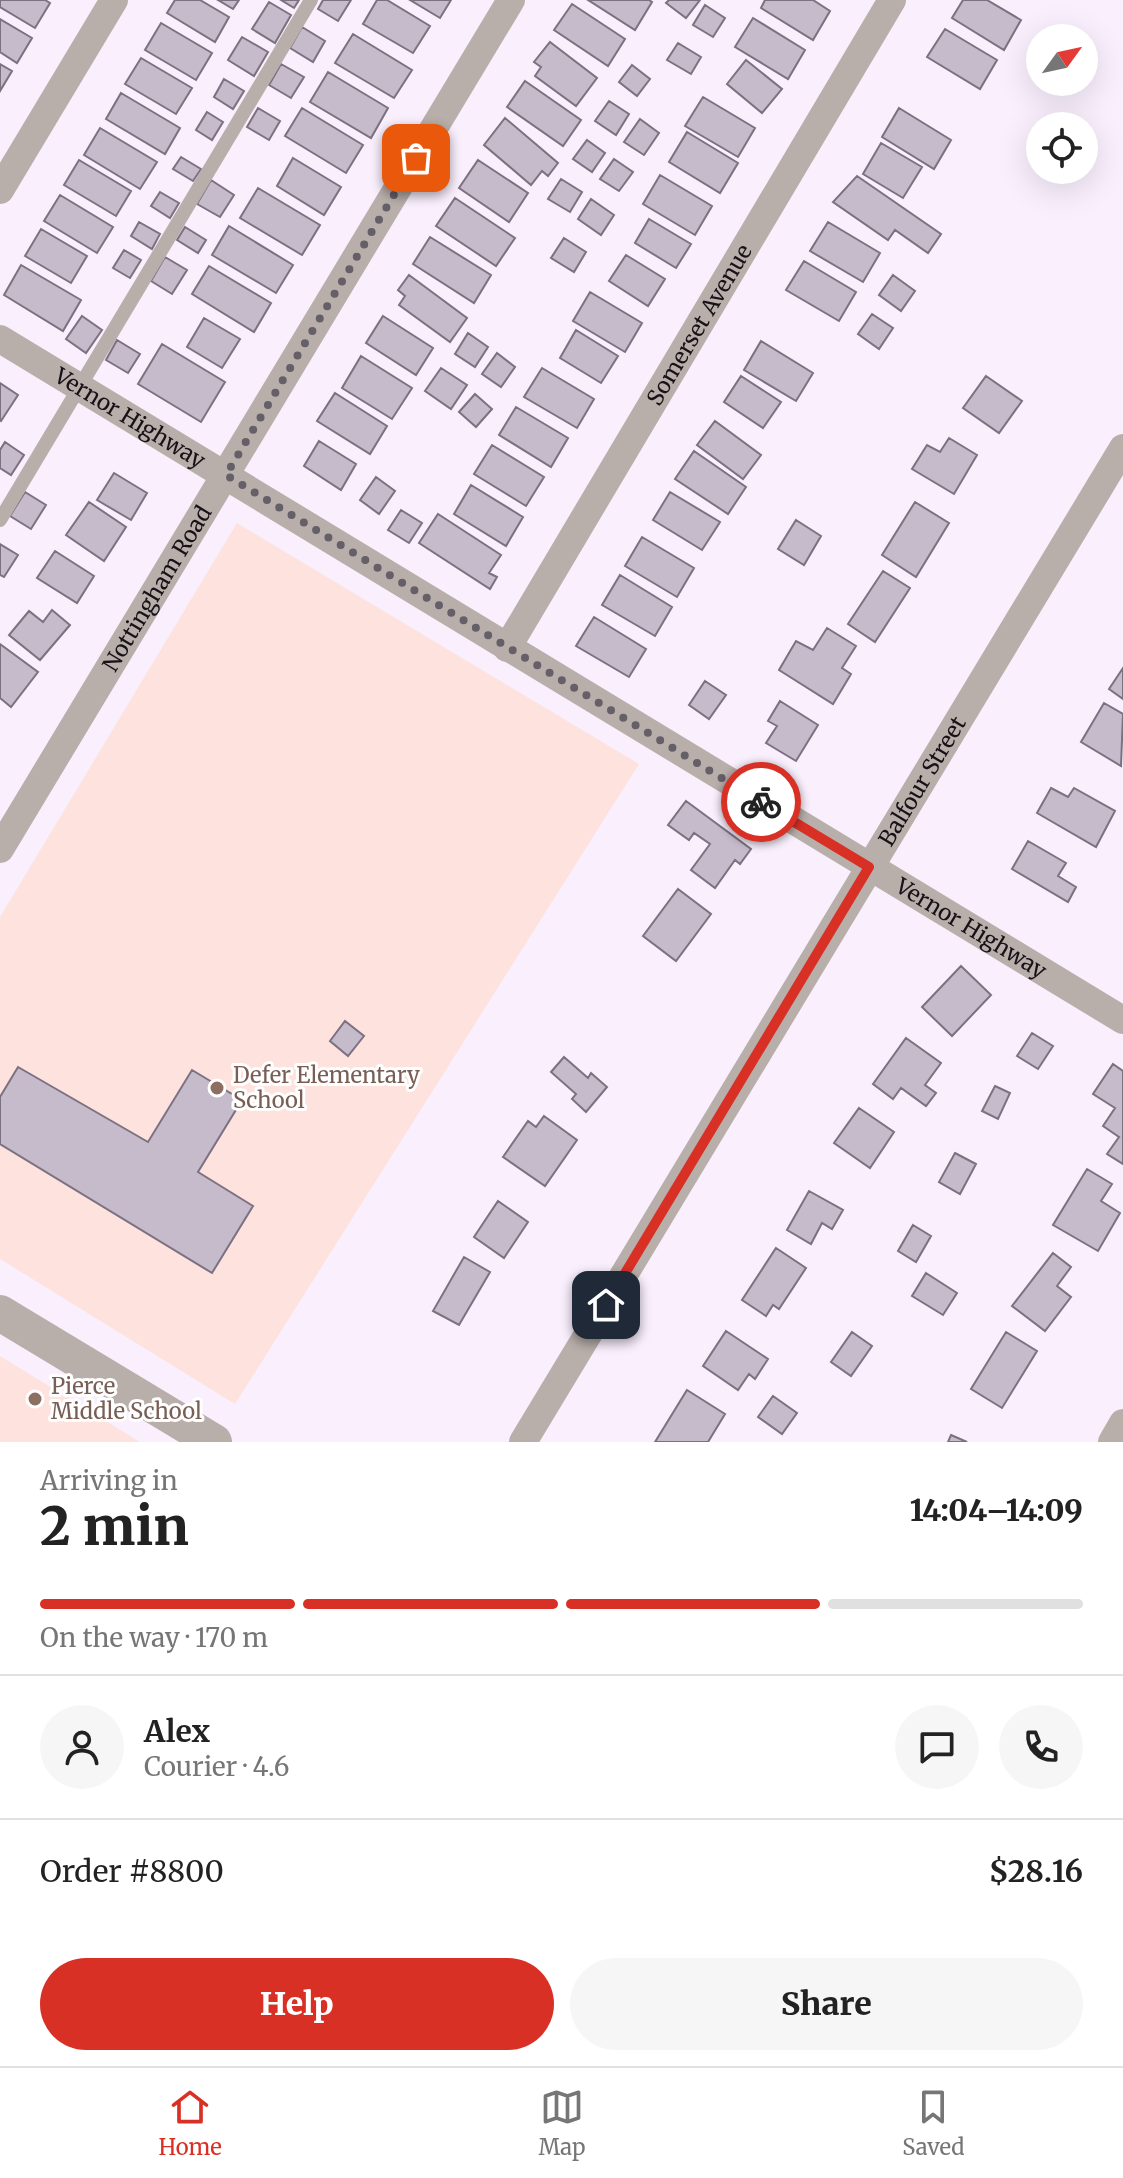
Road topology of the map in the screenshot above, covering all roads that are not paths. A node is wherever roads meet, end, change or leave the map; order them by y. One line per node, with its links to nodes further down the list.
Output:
1 (114, 0): 5 (street)
2 (311, 0): 7 (lane)
3 (511, 0): 9 (street, Nottingham Road)
4 (892, 0): 11 (street, Somerset Avenue)
5 (0, 190)
6 (0, 339): 7 (street, Vernor Highway)
7 (80, 386): 9 (street, Vernor Highway); 10 (lane)
8 (1123, 448): 13 (street, Balfour Street)
9 (226, 475): 11 (street, Vernor Highway); 12 (street, Nottingham Road)
10 (0, 520)
11 (507, 648): 13 (street, Vernor Highway)
12 (0, 849)
13 (869, 867): 14 (street, Vernor Highway); 18 (street, Balfour Street)
14 (1123, 1020)
15 (0, 1313): 17 (street)
16 (1123, 1423): 19 (street)
17 (214, 1442)
18 (523, 1442)
19 (1112, 1442)

